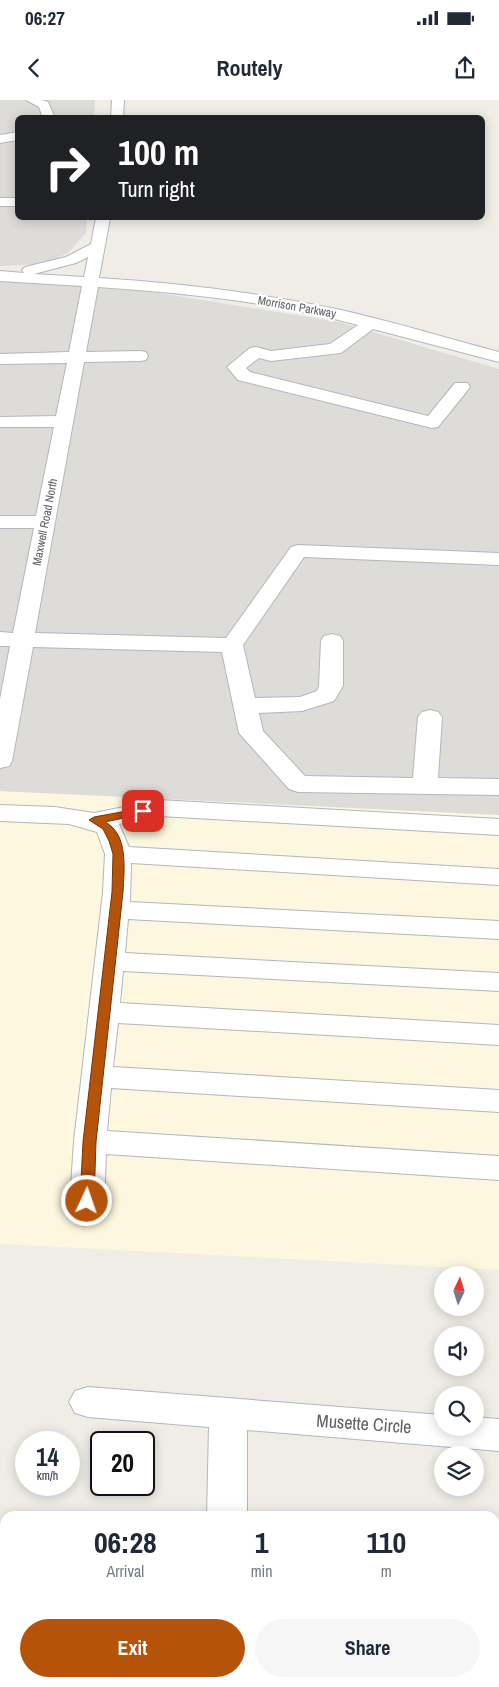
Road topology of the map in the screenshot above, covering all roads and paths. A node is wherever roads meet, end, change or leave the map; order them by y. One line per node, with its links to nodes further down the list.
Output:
1 (32, 100): 3 (street)
2 (118, 100): 4 (street)
3 (48, 115)
4 (117, 115)
5 (15, 136): 6 (street)
6 (0, 138)
7 (0, 202): 8 (street)
8 (15, 202)
9 (103, 220): 10 (street, Maxwell Road North)
10 (97, 247): 11 (street); 12 (street, Maxwell Road North)
11 (0, 276): 12 (street, Morrison Parkway)
12 (90, 282): 13 (street, Morrison Parkway); 14 (street, Maxwell Road North)
13 (182, 290): 14 (street); 15 (street, Morrison Parkway)
14 (98, 303): 18 (street, Maxwell Road North)
15 (371, 323): 17 (street, Morrison Parkway); 20 (street)
16 (140, 356): 18 (street)
17 (499, 356)
18 (76, 357): 19 (street); 22 (street, Maxwell Road North)
19 (0, 360)
20 (461, 387)
21 (2, 421): 22 (street)
22 (64, 421): 24 (street, Maxwell Road North)
23 (0, 522): 24 (street)
24 (45, 522): 27 (street, Maxwell Road North)
25 (499, 559): 29 (street)
26 (0, 639): 27 (street)
27 (23, 639): 29 (street); 30 (street, Maxwell Road North)
28 (332, 641): 31 (street)
29 (232, 645): 31 (street)
30 (7, 688): 33 (street, Maxwell Road North)
31 (245, 706): 34 (street)
32 (430, 717): 34 (street)
33 (0, 761)
34 (425, 786): 35 (street)
35 (499, 787)
36 (0, 813): 37 (street)
37 (94, 820): 38 (street); 39 (street)
38 (499, 827)
39 (118, 854): 40 (street); 41 (street)
40 (499, 877)
41 (115, 910): 42 (street); 43 (street)
42 (499, 930)
43 (110, 961): 44 (street); 45 (street)
44 (499, 982)
45 (104, 1012): 46 (street); 47 (street)
46 (499, 1035)
47 (97, 1077): 48 (street); 49 (street)
48 (499, 1101)
49 (90, 1142): 50 (street); 51 (street)
50 (499, 1168)
51 (87, 1201)
52 (88, 1402): 53 (street, Musette Circle)
53 (228, 1413): 54 (street, Musette Circle); 55 (street)
54 (499, 1435)
55 (227, 1511)

